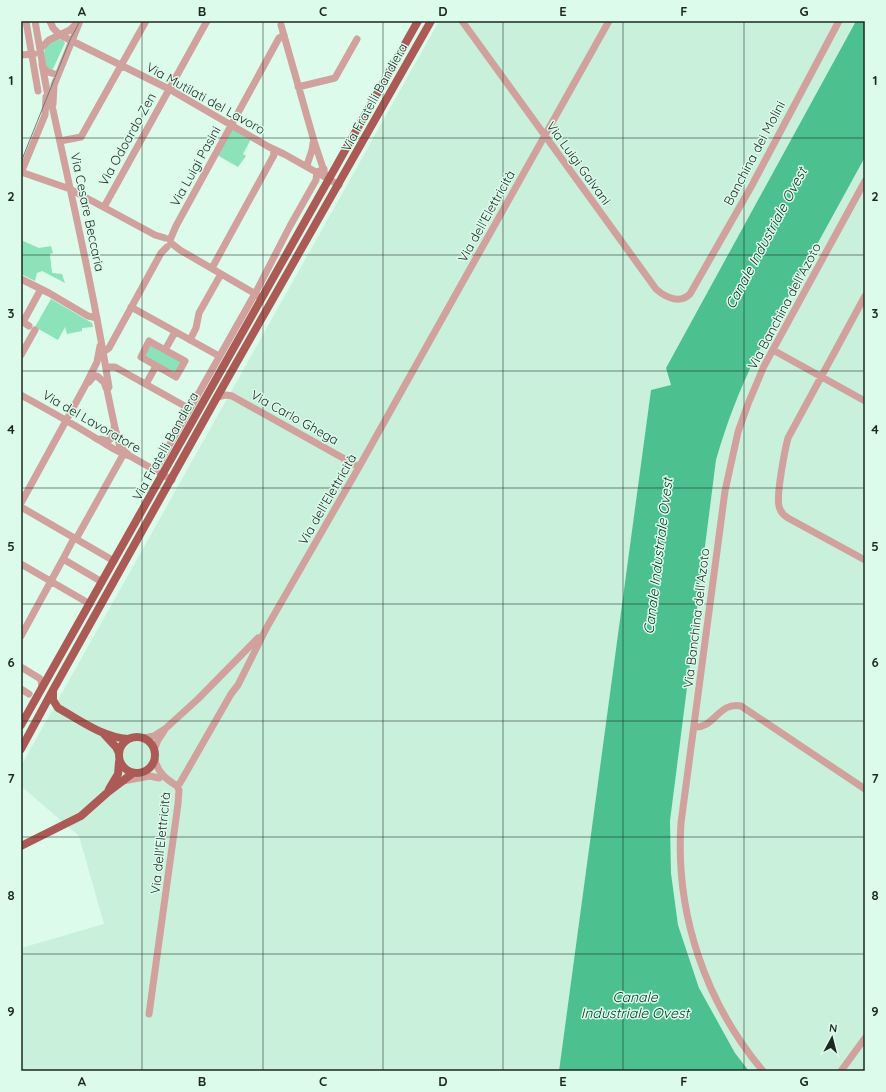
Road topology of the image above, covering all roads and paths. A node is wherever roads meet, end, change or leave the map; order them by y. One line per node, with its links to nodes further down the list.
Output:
1 (26, 21): 18 (street)
2 (35, 21): 17 (street)
3 (50, 21): 13 (street)
4 (146, 21): 21 (street)
5 (207, 21): 24 (street, Via Odoardo Zen)
6 (418, 21): 36 (main road, Via Fratelli Bandiera)
7 (431, 21): 38 (main road, Via Fratelli Bandiera)
8 (462, 21): 29 (street, Via Luigi Galvani)
9 (609, 21): 29 (street, Via dell'Elettricità)
10 (839, 21): 47 (street, Banchina dei Molini)
11 (79, 22): 13 (street); 16 (street)
12 (280, 22): 14 (street)
13 (60, 34): 16 (street, Via Mutilati del Lavoro); 17 (street)
14 (284, 35): 23 (street); 28 (street, Via Luigi Pasini)
15 (357, 39): 23 (street)
16 (72, 41): 21 (street, Via Mutilati del Lavoro); 22 (street)
17 (40, 52): 18 (street); 20 (street)
18 (31, 54): 19 (street); 25 (street)
19 (21, 55)
20 (42, 64): 22 (street); 26 (street)
21 (122, 66): 24 (street, Via Mutilati del Lavoro); 30 (street)
22 (58, 75): 27 (street)
23 (298, 87): 32 (street)
24 (169, 89): 28 (street, Via Mutilati del Lavoro); 40 (street, Via Odoardo Zen)
25 (38, 91)
26 (47, 91): 27 (street, Via Cesare Beccaria); 34 (street)
27 (53, 110): 30 (street, Via Cesare Beccaria)
28 (231, 125): 31 (street, Via Mutilati del Lavoro); 41 (street, Via Luigi Pasini)
29 (544, 136): 47 (street, Via Luigi Galvani); 78 (street, Via dell'Elettricità)
30 (60, 141): 39 (street, Via Cesare Beccaria)
31 (274, 152): 33 (street); 42 (street)
32 (315, 152): 33 (street); 35 (street)
33 (307, 166): 35 (street)
34 (22, 169): 39 (street)
35 (320, 171): 36 (street); 46 (street, Via Fratelli Bandiera)
36 (328, 178): 38 (street); 49 (main road, Via Fratelli Bandiera)
37 (865, 181): 57 (street, Via Banchina dell'Azoto)
38 (339, 185): 68 (main road, Via Fratelli Bandiera)
39 (70, 189): 40 (street); 51 (street, Via Cesare Beccaria)
40 (104, 207): 41 (street)
41 (167, 242): 42 (street); 50 (street, Via Luigi Pasini)
42 (212, 268): 43 (street)
43 (221, 274): 46 (street); 55 (street)
44 (21, 279): 45 (street)
45 (41, 289): 51 (street); 52 (street)
46 (255, 293): 49 (street); 60 (street, Via Fratelli Bandiera)
47 (689, 296)
48 (865, 296): 63 (street)
49 (262, 298): 79 (main road, Via Fratelli Bandiera)
50 (131, 308): 53 (street); 58 (street, Via Luigi Pasini)
51 (97, 318): 54 (street, Via Cesare Beccaria)
52 (27, 325): 59 (street)
53 (175, 332): 55 (street); 56 (street)
54 (101, 340): 58 (street, Via Cesare Beccaria); 65 (street, Via Cesare Beccaria)
55 (190, 340): 60 (street)
56 (165, 350): 61 (street); 61 (street)
57 (773, 350): 63 (street); 101 (street, Via Banchina dell'Azoto)
58 (103, 352): 62 (street, Via Cesare Beccaria)
59 (21, 355)
60 (219, 356): 70 (street, Via Fratelli Bandiera)
61 (156, 366): 64 (street)
62 (106, 367): 64 (street); 66 (street, Via Cesare Beccaria)
63 (821, 377): 69 (street); 85 (street)
64 (146, 384): 70 (street)
65 (85, 386): 66 (street); 71 (street, Via Cesare Beccaria)
66 (107, 390): 74 (street, Via Cesare Beccaria)
67 (21, 394): 72 (street, Via del Lavoratore)
68 (217, 397): 78 (street, Via Carlo Ghega); 80 (main road, Via Fratelli Bandiera)
69 (865, 401)
70 (190, 409): 77 (street, Via Fratelli Bandiera)
71 (72, 410): 72 (street, Via Cesare Beccaria); 73 (street)
72 (65, 424): 73 (street, Via del Lavoratore); 81 (street)
73 (75, 425): 75 (street, Via del Lavoratore)
74 (114, 428): 75 (street); 76 (street, Via Cesare Beccaria)
75 (98, 439): 76 (street, Via del Lavoratore)
76 (127, 456): 79 (street, Via del Lavoratore); 83 (street)
77 (157, 466)
78 (359, 467): 91 (street, Via dell'Elettricità)
79 (162, 475): 80 (street, Via del Lavoratore); 86 (main road, Via Fratelli Bandiera)
80 (172, 480): 96 (main road, Via Fratelli Bandiera)
81 (21, 503)
82 (21, 507): 83 (street)
83 (75, 539): 84 (street); 86 (street)
84 (63, 560): 88 (street); 89 (street)
85 (865, 560)
86 (114, 561): 89 (main road, Via Fratelli Bandiera)
87 (21, 564): 88 (street)
88 (51, 581): 90 (street); 92 (street)
89 (102, 582): 90 (main road, Via Fratelli Bandiera)
90 (90, 604): 94 (main road, Via Fratelli Bandiera)
91 (267, 627): 102 (street); 115 (street, Via dell'Elettricità)
92 (21, 636)
93 (21, 667): 94 (street)
94 (42, 688): 100 (main road, Via Fratelli Bandiera)
95 (21, 689): 97 (street)
96 (53, 690): 98 (main road, Via Fratelli Bandiera); 99 (main road)
97 (29, 694)
98 (44, 706): 99 (main road); 106 (main road, Via Fratelli Bandiera)
99 (58, 708): 103 (main road)
100 (21, 725)
101 (694, 727): 116 (street); 121 (street, Via Banchina dell'Azoto)
102 (165, 729): 104 (street); 107 (street)
103 (103, 734): 105 (main road); 108 (main road)
104 (144, 738): 105 (main road); 107 (main road)
105 (128, 739): 108 (main road)
106 (21, 749)
107 (154, 750): 109 (main road)
108 (118, 753): 110 (main road)
109 (155, 760): 111 (main road); 113 (street)
110 (120, 762): 112 (main road); 117 (main road)
111 (144, 772): 112 (main road); 113 (street)
112 (133, 774): 114 (main road)
113 (162, 778): 114 (street); 115 (street)
114 (123, 781): 117 (main road)
115 (177, 786): 119 (street, Via dell'Elettricità)
116 (865, 789)
117 (108, 792): 118 (main road)
118 (21, 846)
119 (149, 1014)
120 (865, 1038): 122 (street)
121 (762, 1071)
122 (841, 1071)

